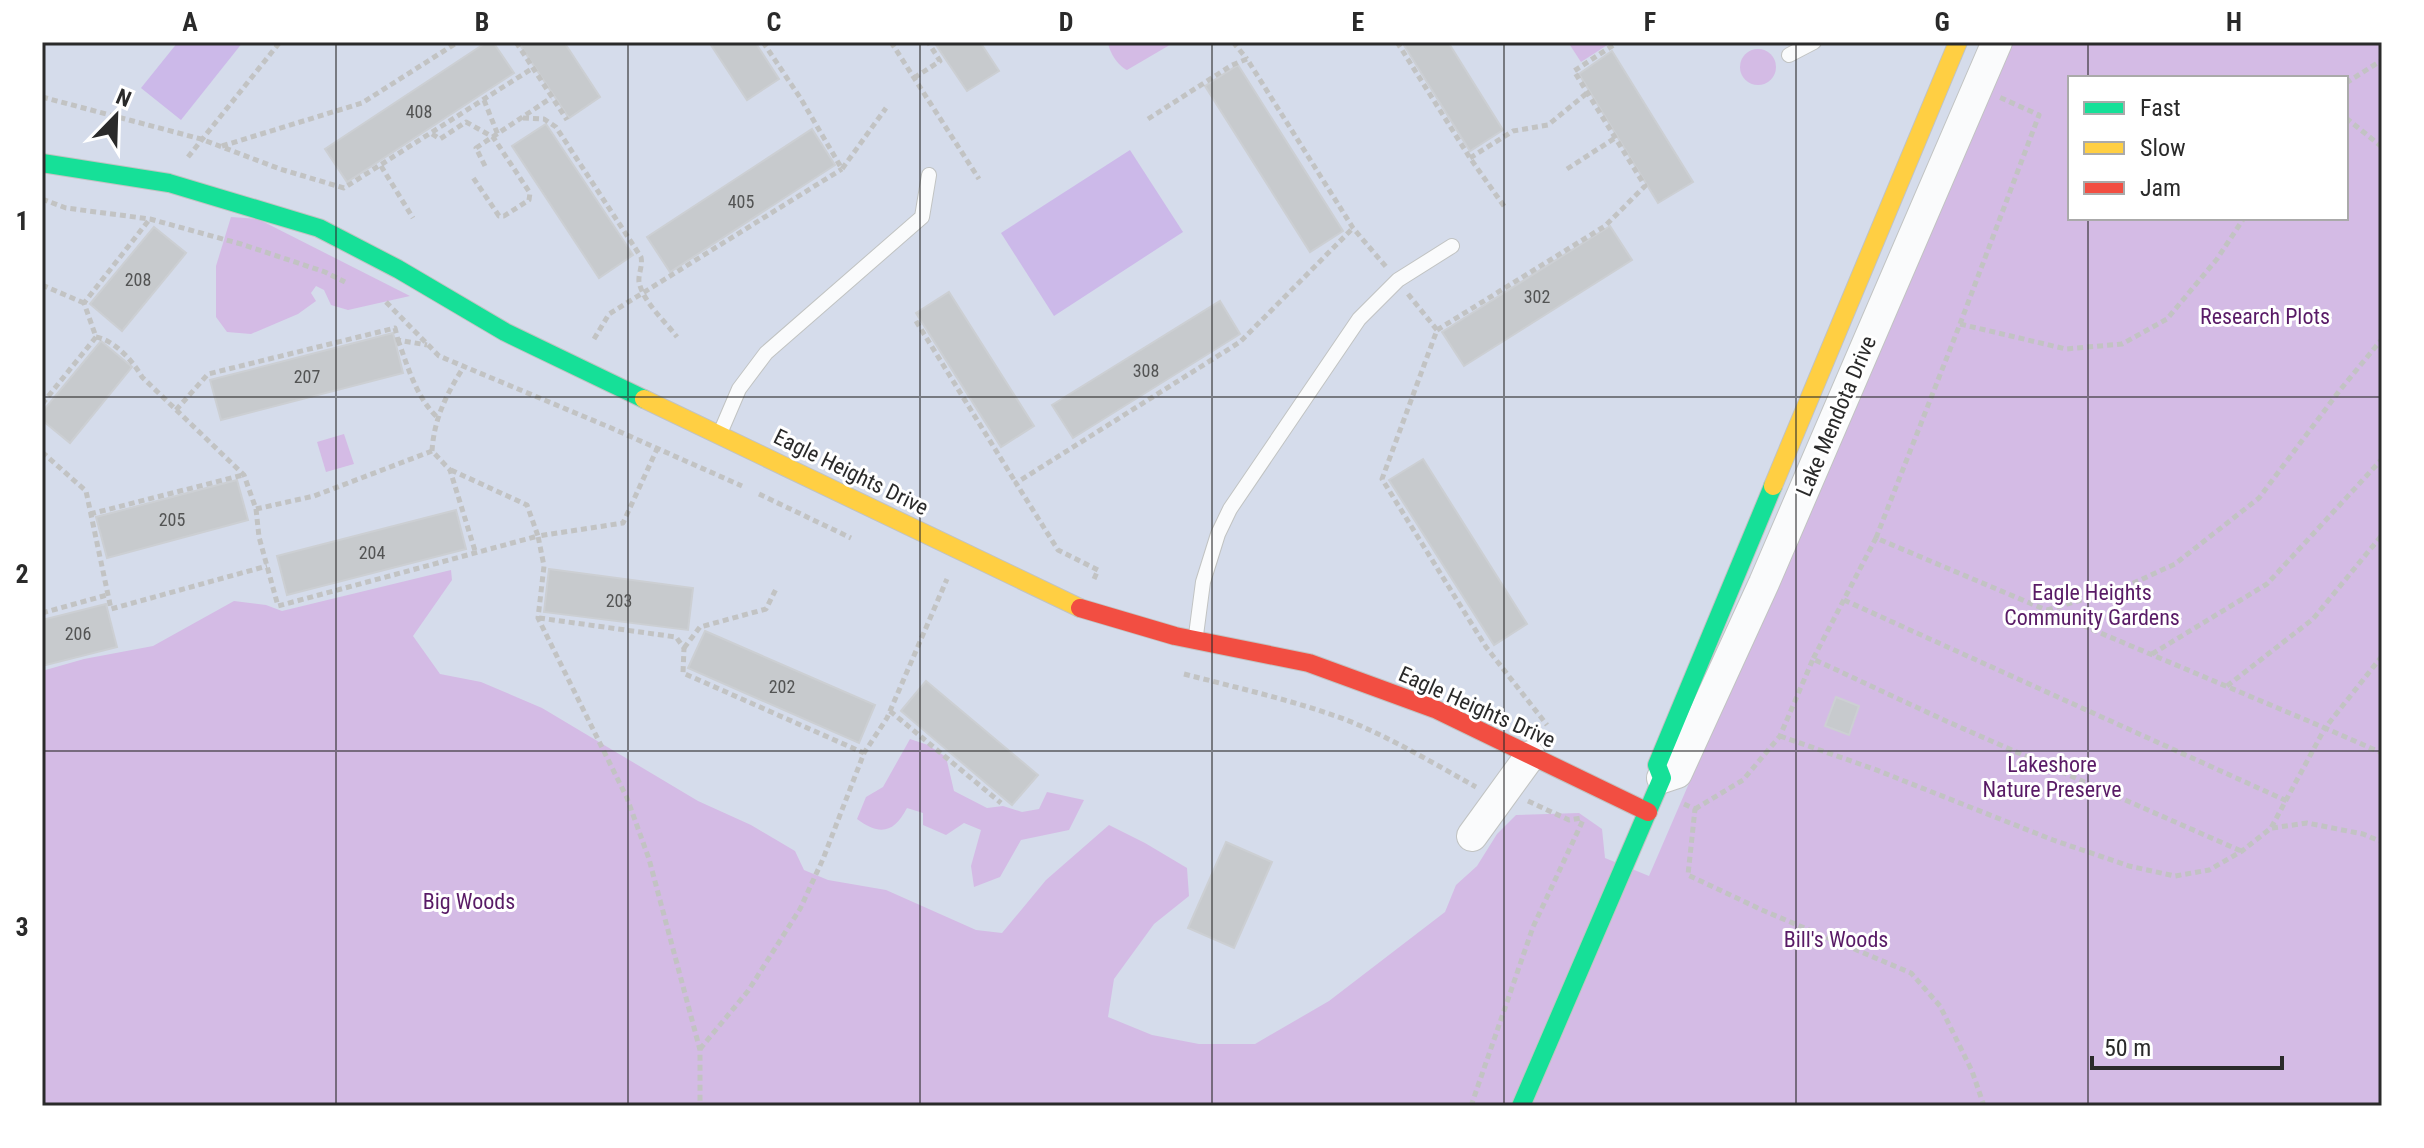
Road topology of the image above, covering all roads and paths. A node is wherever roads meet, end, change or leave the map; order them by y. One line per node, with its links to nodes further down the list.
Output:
1 (280, 42): 32 (path)
2 (458, 42): 33 (path)
3 (516, 42): 16 (path)
4 (763, 42): 39 (path)
5 (891, 42): 17 (path)
6 (928, 42): 17 (path)
7 (1233, 42): 14 (path)
8 (1397, 42): 35 (path)
9 (1618, 42): 20 (path)
10 (1814, 42): 13 (lane)
11 (1958, 42): 108 (street, Lake Mendota Drive)
12 (1997, 42): 19 (street, Lake Mendota Drive)
13 (1789, 55)
14 (1247, 59): 26 (path); 51 (path)
15 (2382, 60): 18 (path)
16 (533, 68): 22 (path); 23 (path)
17 (914, 78): 43 (path)
18 (2348, 82)
19 (1978, 88): 58 (path); 108 (street, Lake Mendota Drive)
20 (1587, 93): 31 (path); 35 (path)
21 (42, 97): 32 (path)
22 (551, 98): 25 (path); 27 (path)
23 (484, 100): 29 (path); 30 (path)
24 (886, 108): 39 (path)
25 (523, 118): 30 (path); 55 (path)
26 (1148, 119)
27 (567, 120)
28 (2348, 120): 34 (path)
29 (432, 134): 30 (path); 37 (path)
30 (495, 136): 38 (path); 42 (path)
31 (1615, 138): 40 (path); 59 (path)
32 (201, 139): 33 (path); 44 (path)
33 (221, 146): 37 (path)
34 (2382, 147)
35 (1470, 158): 47 (path)
36 (42, 163): 44 (street, Eagle Heights Drive)
37 (381, 166): 48 (path)
38 (485, 166)
39 (842, 169): 55 (path)
40 (1567, 169)
41 (929, 175): 70 (lane)
42 (472, 176)
43 (979, 179)
44 (169, 183): 65 (street, Eagle Heights Drive)
45 (42, 199): 46 (path)
46 (66, 208)
47 (1506, 209)
48 (413, 218)
49 (150, 219): 56 (path)
50 (2243, 220): 58 (path)
51 (1353, 228): 53 (path); 78 (path)
52 (1452, 246): 53 (lane)
53 (1398, 280): 59 (path); 95 (lane)
54 (42, 285): 56 (path)
55 (642, 293): 61 (path); 65 (path)
56 (84, 303): 60 (path)
57 (916, 321): 78 (path)
58 (1960, 324): 84 (path)
59 (1437, 330): 103 (path)
60 (96, 337): 67 (path); 68 (path)
61 (677, 337)
62 (2382, 339): 92 (path)
63 (398, 340): 64 (path); 68 (path); 69 (path)
64 (428, 345)
65 (578, 367): 70 (street, Eagle Heights Drive)
66 (463, 368): 69 (path)
67 (42, 404)
68 (176, 410): 76 (path)
69 (437, 417): 72 (path)
70 (720, 435): 77 (street, Eagle Heights Drive)
71 (657, 449): 83 (path)
72 (432, 451): 75 (path); 79 (path)
73 (42, 452): 81 (path)
74 (2382, 459): 97 (path)
75 (450, 470): 83 (path); 85 (path)
76 (244, 475): 79 (path); 81 (path)
77 (803, 476): 80 (path); 95 (street, Eagle Heights Drive)
78 (1016, 483): 88 (path)
79 (256, 509): 86 (path)
80 (788, 509)
81 (90, 514): 90 (path)
82 (2382, 535): 100 (path)
83 (538, 536): 85 (path); 94 (path)
84 (1876, 538): 91 (path); 92 (path)
85 (476, 554): 86 (path)
86 (267, 566): 90 (path)
87 (948, 577): 101 (path)
88 (1093, 583)
89 (777, 587): 96 (path)
90 (107, 595): 93 (path)
91 (1844, 600): 99 (path); 109 (path)
92 (2046, 610): 97 (path)
93 (42, 613)
94 (538, 618): 96 (path); 118 (path)
95 (1195, 639): 107 (street, Eagle Heights Drive)
96 (684, 648): 105 (path)
97 (2151, 655): 100 (path)
98 (2382, 656): 102 (path)
99 (1813, 659): 104 (path); 117 (path)
100 (2226, 687): 102 (path)
101 (890, 711): 105 (path); 110 (path)
102 (2325, 728): 106 (path); 109 (path)
103 (1555, 735)
104 (1780, 736): 111 (path); 117 (path)
105 (864, 753): 118 (path)
106 (2382, 753)
107 (1530, 756): 112 (street, Eagle Heights Drive); 115 (street)
108 (1659, 785): 111 (path); 112 (street, Lake Mendota Drive)
109 (2287, 801): 114 (path)
110 (1001, 803)
111 (1695, 809): 122 (path)
112 (1648, 812): 121 (street, Lake Mendota Drive)
113 (1584, 818): 120 (path)
114 (2271, 828): 116 (path); 117 (path)
115 (1472, 836)
116 (2382, 842)
117 (2242, 851)
118 (700, 1050): 119 (path)
119 (700, 1106)
120 (1471, 1106)
121 (1521, 1106)
122 (1984, 1106)

